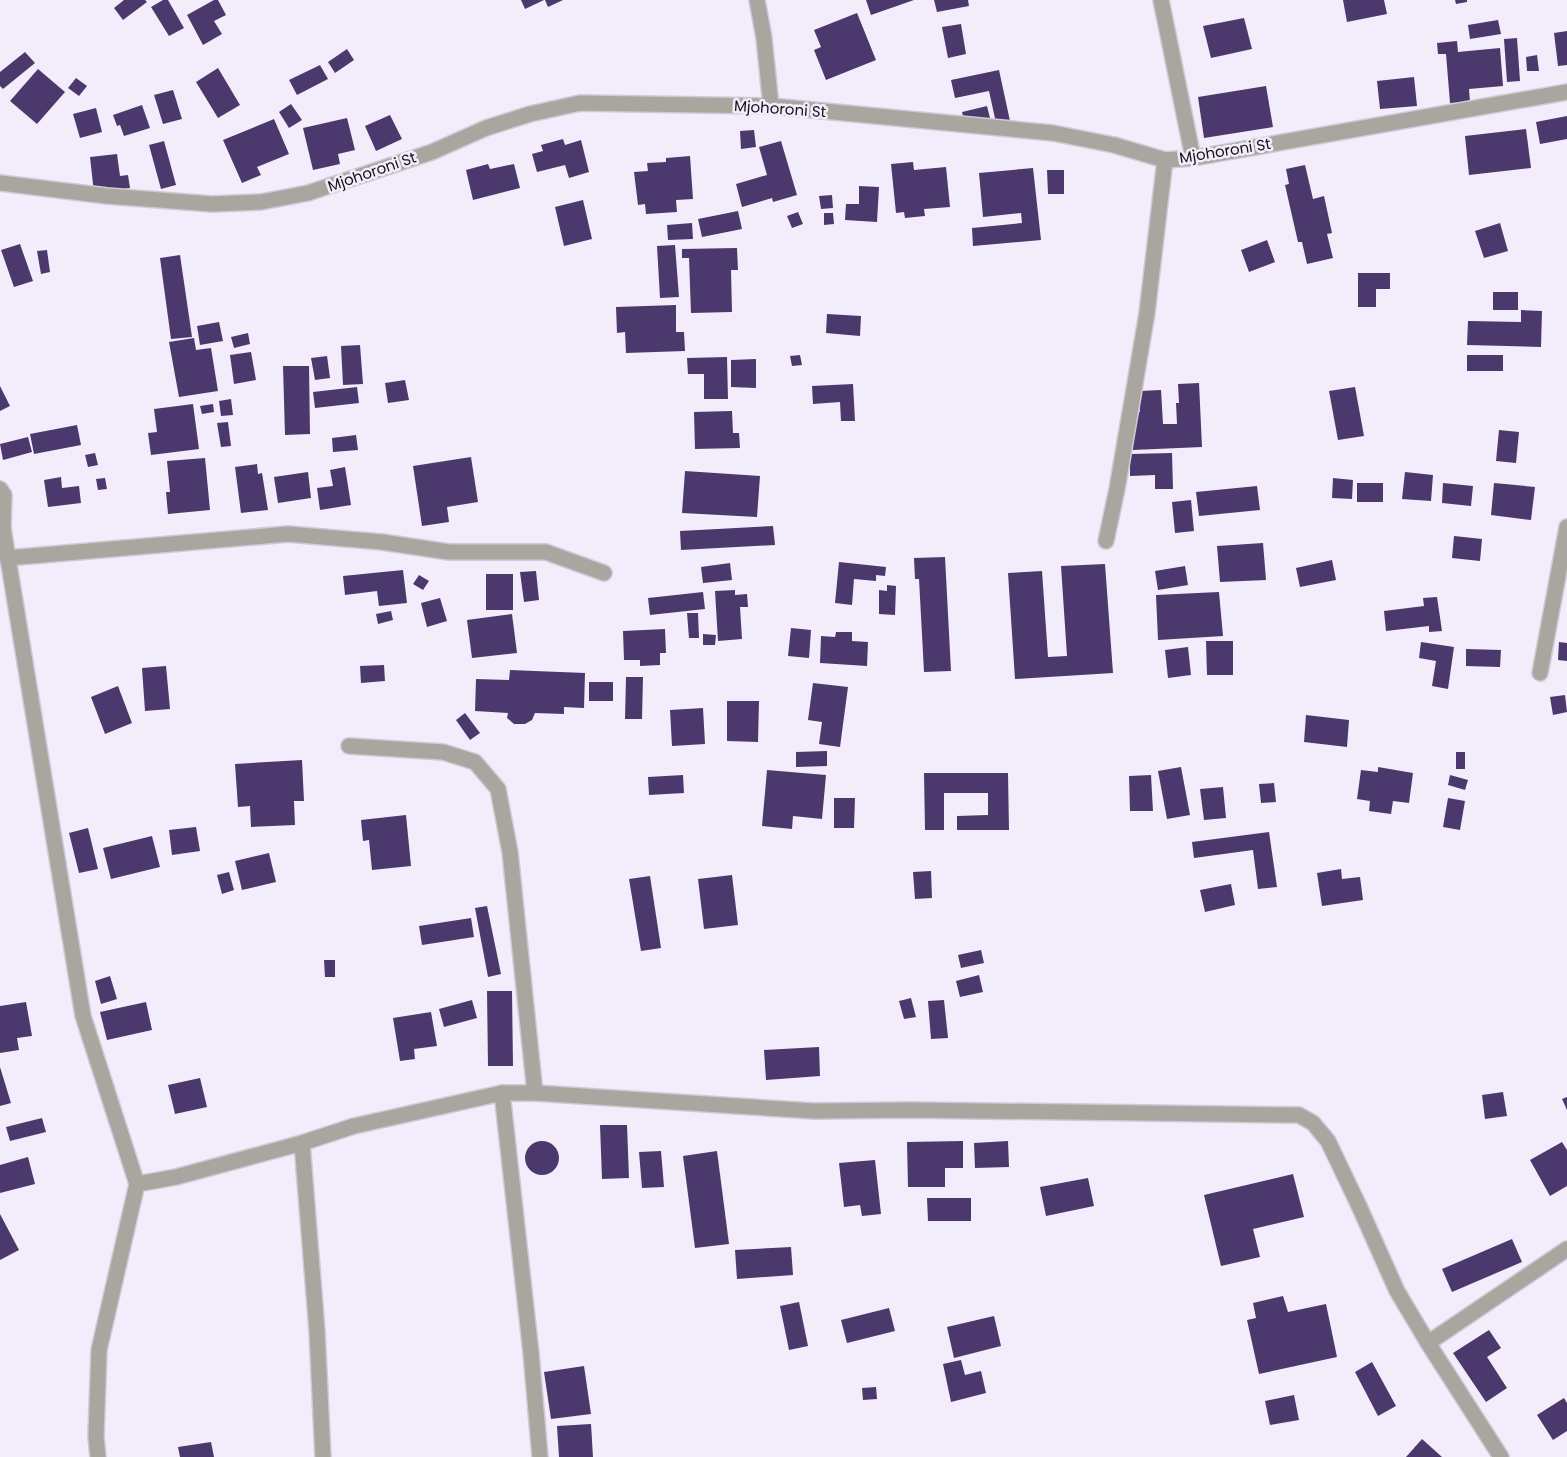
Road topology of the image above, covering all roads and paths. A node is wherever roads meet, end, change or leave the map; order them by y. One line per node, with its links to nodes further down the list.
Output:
1 (757, 0): 4 (street)
2 (1161, 0): 5 (street)
3 (1567, 92): 5 (street, Mjohoroni St)
4 (771, 106): 6 (street, Mjohoroni St); 7 (street, Mjohoroni St)
5 (1193, 158): 6 (street, Mjohoroni St)
6 (1165, 160): 11 (street)
7 (0, 183)
8 (0, 489): 10 (street)
9 (1567, 526): 14 (street)
10 (1, 530): 12 (street)
11 (1106, 541)
12 (7, 558): 13 (street); 19 (street)
13 (604, 573)
14 (1540, 672)
15 (349, 746): 17 (street)
16 (502, 1093): 17 (street); 18 (street); 24 (street)
17 (535, 1093): 21 (street)
18 (302, 1143): 19 (street); 23 (street)
19 (137, 1184): 22 (street)
20 (1567, 1249): 21 (street)
21 (1428, 1343): 25 (street)
22 (98, 1457)
23 (323, 1457)
24 (540, 1457)
25 (1501, 1457)

